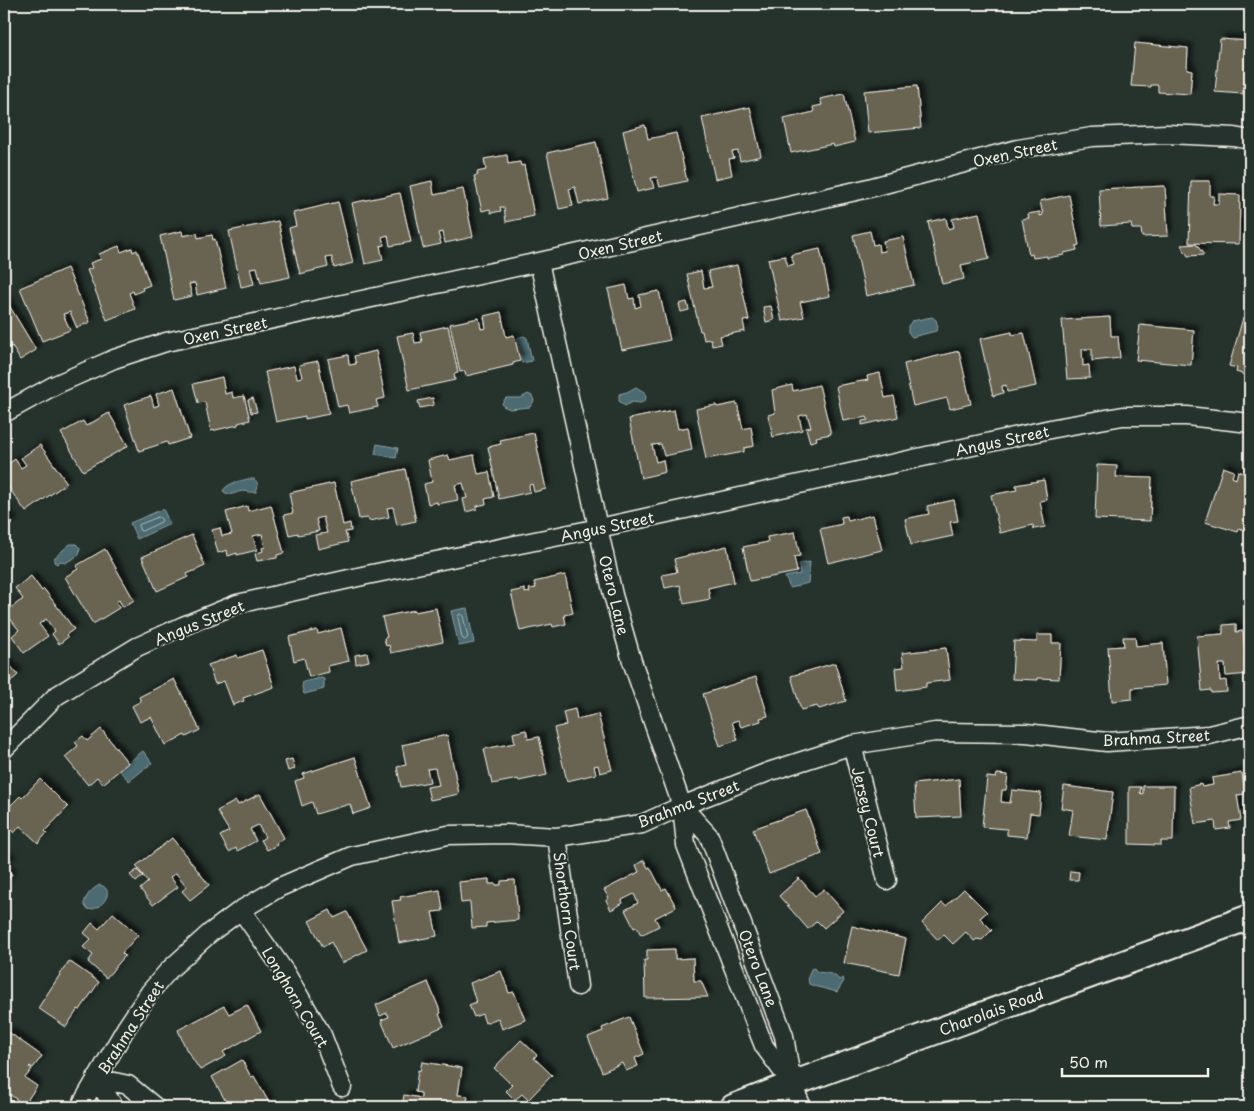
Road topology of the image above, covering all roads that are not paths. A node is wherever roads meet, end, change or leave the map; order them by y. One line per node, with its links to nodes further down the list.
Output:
1 (1250, 140): 2 (street, Oxen Street)
2 (539, 262): 3 (street, Oxen Street); 5 (street, Otero Lane)
3 (4, 413)
4 (1250, 423): 5 (street, Angus Street)
5 (599, 528): 8 (street, Angus Street); 9 (street, Otero Lane)
6 (1250, 725): 7 (street, Brahma Street)
7 (852, 745): 9 (street, Brahma Street); 11 (street, Jersey Court)
8 (4, 749)
9 (682, 806): 10 (street, Brahma Street); 16 (street, Otero Lane); 16 (street, Otero Lane)
10 (557, 837): 12 (street, Brahma Street); 14 (street, Shorthorn Court)
11 (887, 880)
12 (241, 910): 15 (street, Brahma Street); 17 (street, Longhorn Court)
13 (1250, 917): 16 (street, Charolais Road)
14 (578, 986)
15 (96, 1078): 18 (street, Brahma Street); 19 (street); 20 (street)
16 (792, 1084): 21 (street, Charolais Road); 22 (street, Otero Lane)
17 (342, 1087)
18 (80, 1107)
19 (114, 1107)
20 (155, 1107)
21 (733, 1107)
22 (802, 1107)

